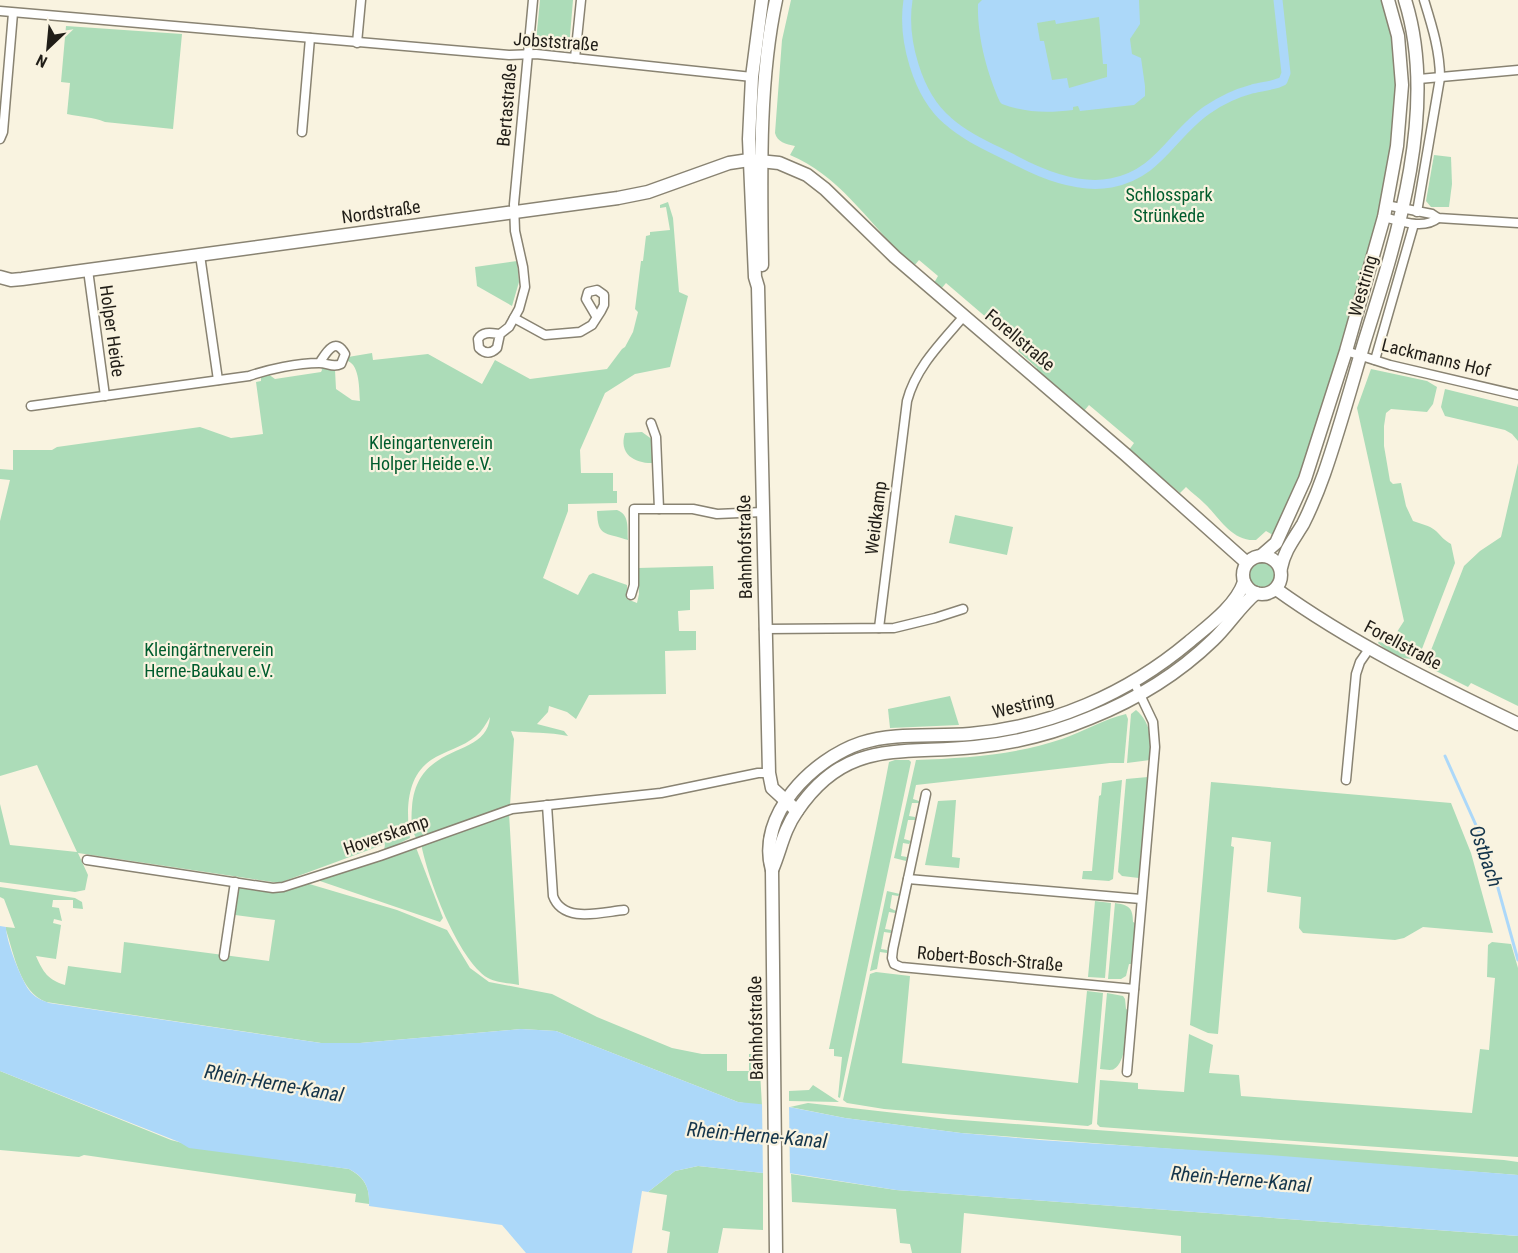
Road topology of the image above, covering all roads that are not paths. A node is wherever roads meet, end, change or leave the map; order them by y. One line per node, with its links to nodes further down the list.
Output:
1 (361, 0): 12 (street)
2 (533, 0): 13 (street, Bertastraße)
3 (581, 0): 14 (street)
4 (762, 0): 16 (main road, Bahnhofstraße)
5 (776, 0): 21 (main road, Bahnhofstraße)
6 (1388, 0): 22 (main road, Westring)
7 (1405, 0): 18 (main road, Westring)
8 (1424, 0): 17 (street)
9 (0, 11): 10 (street, Jobststraße)
10 (13, 13): 11 (street, Jobststraße); 20 (street)
11 (310, 38): 12 (street, Jobststraße); 19 (street)
12 (357, 43): 13 (street, Jobststraße)
13 (528, 54): 14 (street, Jobststraße); 24 (street, Bertastraße)
14 (575, 58): 16 (street, Jobststraße)
15 (1518, 70): 17 (street)
16 (752, 76): 21 (main road, Bahnhofstraße)
17 (1440, 78): 18 (street); 23 (street)
18 (1419, 79): 25 (main road, Westring)
19 (302, 132)
20 (0, 139)
21 (755, 160): 24 (main road, Nordstraße); 33 (main road, Forellstraße); 46 (main road, Bahnhofstraße)
22 (1385, 211): 25 (street); 36 (main road, Westring)
23 (1417, 212): 25 (street); 26 (street)
24 (514, 213): 29 (main road, Nordstraße); 34 (street, Bertastraße)
25 (1400, 215): 28 (street); 37 (main road, Westring)
26 (1438, 218): 27 (street); 28 (street)
27 (1518, 223)
28 (1414, 224): 38 (street, Westring)
29 (200, 255): 30 (main road, Nordstraße); 40 (street)
30 (88, 270): 31 (main road, Nordstraße); 42 (street, Holper Heide)
31 (0, 277)
32 (596, 316): 34 (street)
33 (964, 316): 48 (main road, Forellstraße); 55 (street, Weidkamp)
34 (514, 318): 35 (street)
35 (500, 334)
36 (1346, 351): 37 (street, Lackmanns Hof); 47 (main road, Westring)
37 (1360, 356): 38 (street, Lackmanns Hof); 49 (main road, Westring)
38 (1375, 360): 41 (street, Lackmanns Hof)
39 (320, 362): 40 (street, Holper Heide)
40 (218, 380): 42 (street, Holper Heide)
41 (1518, 395)
42 (105, 396): 43 (street, Holper Heide)
43 (31, 406)
44 (651, 423): 45 (street)
45 (659, 509): 46 (street); 53 (street)
46 (762, 512): 56 (main road, Bahnhofstraße)
47 (1261, 556): 48 (main road); 49 (main road)
48 (1247, 563): 50 (main road)
49 (1281, 568): 51 (main road)
50 (1244, 582): 52 (main road); 58 (main road, Westring)
51 (1276, 589): 52 (main road); 57 (main road, Forellstraße)
52 (1256, 594): 58 (main road, Westring)
53 (631, 595)
54 (963, 609): 55 (street)
55 (879, 628): 56 (street)
56 (764, 629): 60 (main road, Bahnhofstraße)
57 (1369, 649): 59 (main road, Forellstraße); 61 (street)
58 (1138, 688): 63 (main road, Westring); 65 (main road, Westring); 70 (street)
59 (1518, 724)
60 (769, 772): 63 (main road, Bahnhofstraße); 64 (street, Hoverskamp)
61 (1346, 780)
62 (926, 794): 68 (street, Robert-Bosch-Straße)
63 (786, 801): 65 (main road, Bahnhofstraße); 67 (main road, Bahnhofstraße)
64 (547, 805): 69 (street, Hoverskamp); 71 (street)
65 (797, 811): 67 (main road, Westring)
66 (87, 860): 69 (street, Hoverskamp)
67 (772, 870): 75 (main road, Bahnhofstraße)
68 (908, 879): 70 (street); 73 (street, Robert-Bosch-Straße)
69 (235, 882): 72 (street)
70 (1142, 899): 73 (street)
71 (624, 910)
72 (224, 956)
73 (1134, 989): 74 (street)
74 (1127, 1072)
75 (776, 1253)

